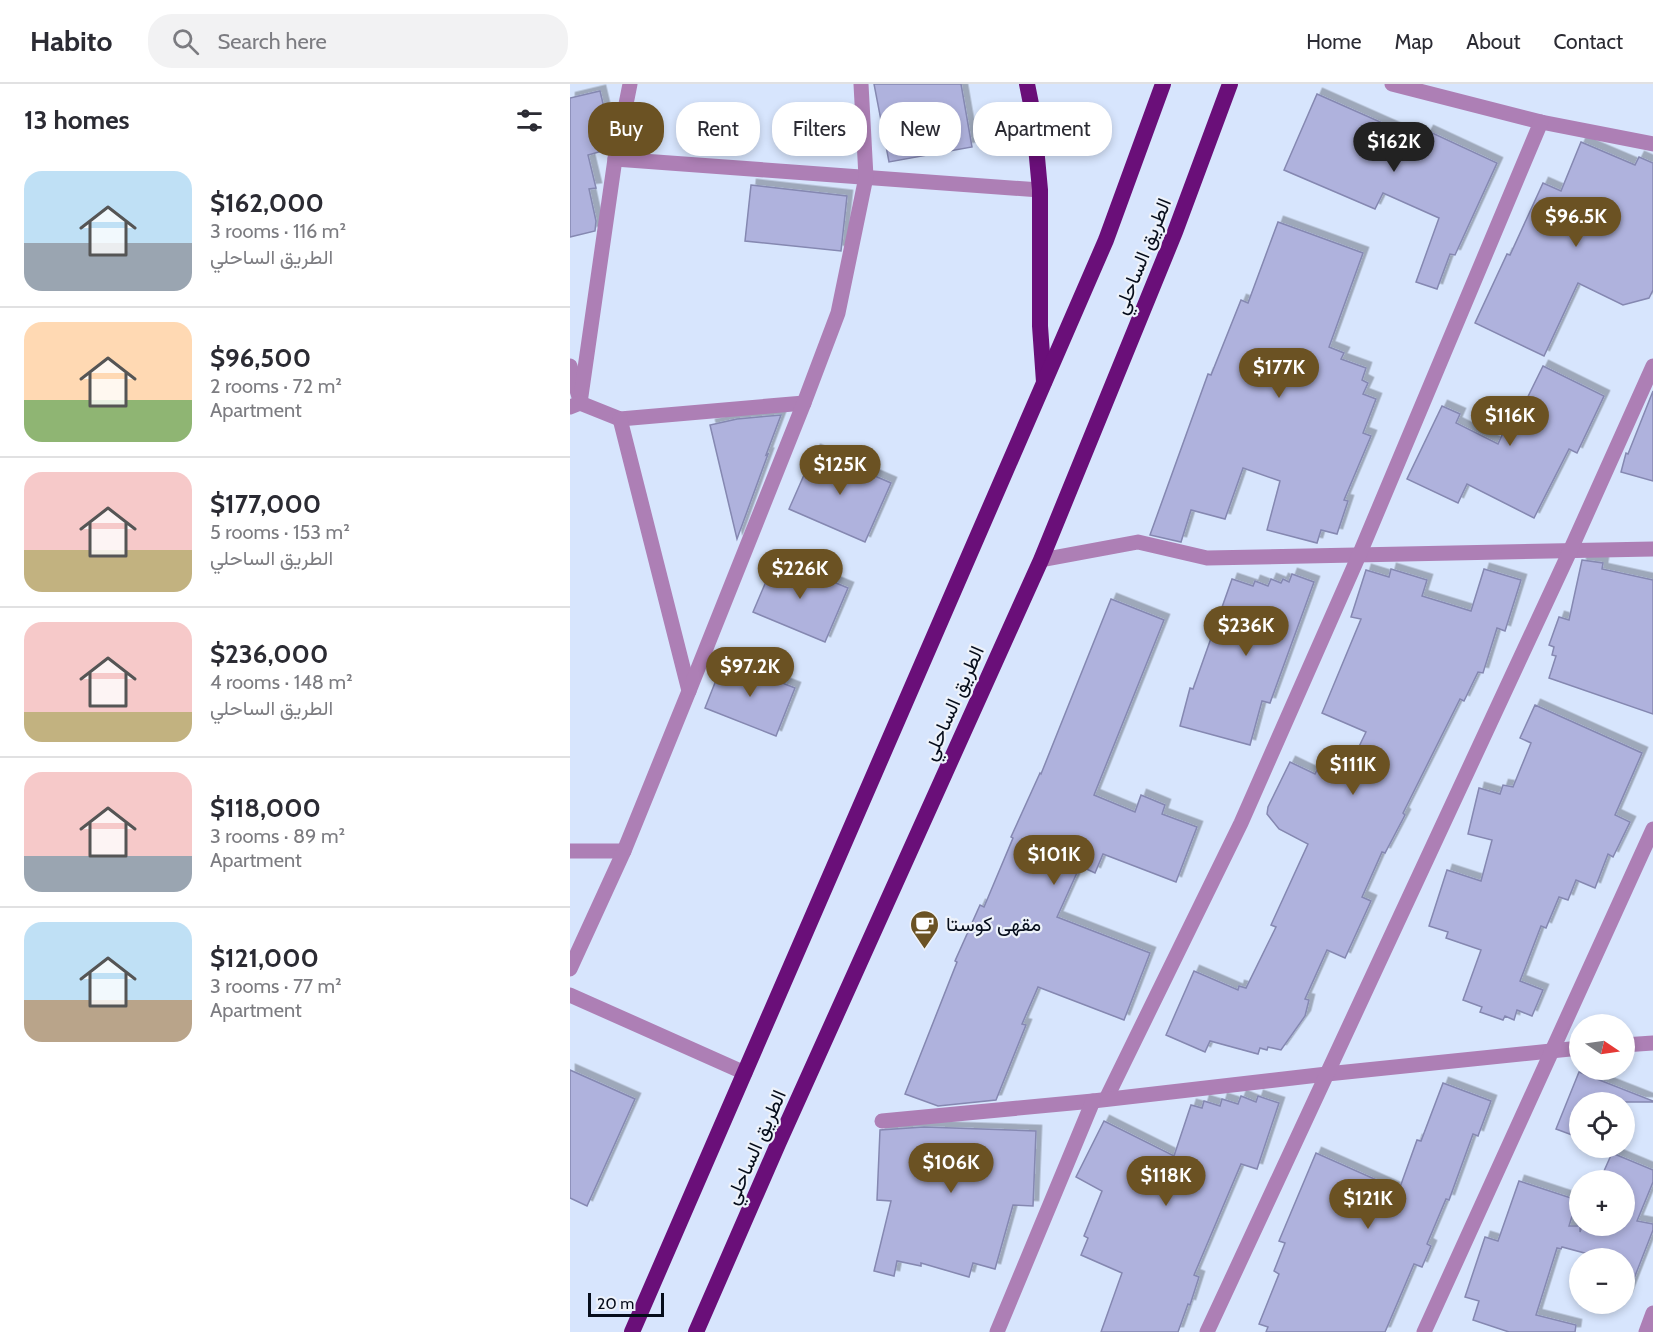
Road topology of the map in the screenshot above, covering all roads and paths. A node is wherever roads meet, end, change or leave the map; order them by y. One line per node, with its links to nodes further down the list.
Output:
1 (630, 84): 9 (street)
2 (861, 84): 10 (street)
3 (1027, 84): 11 (highway)
4 (1163, 84): 14 (highway, الطريق الساحلي)
5 (1230, 84): 21 (highway, الطريق الساحلي)
6 (1392, 84): 7 (street)
7 (1541, 122): 8 (street); 20 (street)
8 (1653, 144)
9 (615, 159): 10 (street); 16 (street)
10 (866, 177): 11 (street); 15 (street)
11 (1040, 190): 14 (highway)
12 (570, 366): 16 (street)
13 (1653, 366): 19 (street)
14 (1044, 385): 32 (highway, الطريق الساحلي)
15 (804, 403): 17 (street); 22 (street)
16 (575, 405): 17 (street)
17 (620, 418): 22 (street)
18 (1653, 549): 19 (street)
19 (1570, 551): 20 (street); 33 (street)
20 (1360, 553): 21 (street); 34 (street)
21 (1041, 560): 38 (highway, الطريق الساحلي)
22 (689, 691): 25 (street)
23 (1653, 829): 31 (street)
24 (570, 851): 25 (street)
25 (624, 851): 26 (street)
26 (570, 969)
27 (570, 995): 32 (street)
28 (1653, 1043): 29 (street)
29 (1635, 1044)
30 (1569, 1049): 31 (street)
31 (1553, 1050): 33 (street); 41 (street)
32 (745, 1073): 37 (highway, الطريق الساحلي)
33 (1327, 1074): 34 (street); 40 (street)
34 (1099, 1100): 35 (street); 39 (street)
35 (882, 1121)
36 (1653, 1313): 42 (street)
37 (632, 1332)
38 (696, 1332)
39 (997, 1332)
40 (1207, 1332)
41 (1424, 1332)
42 (1646, 1332)

